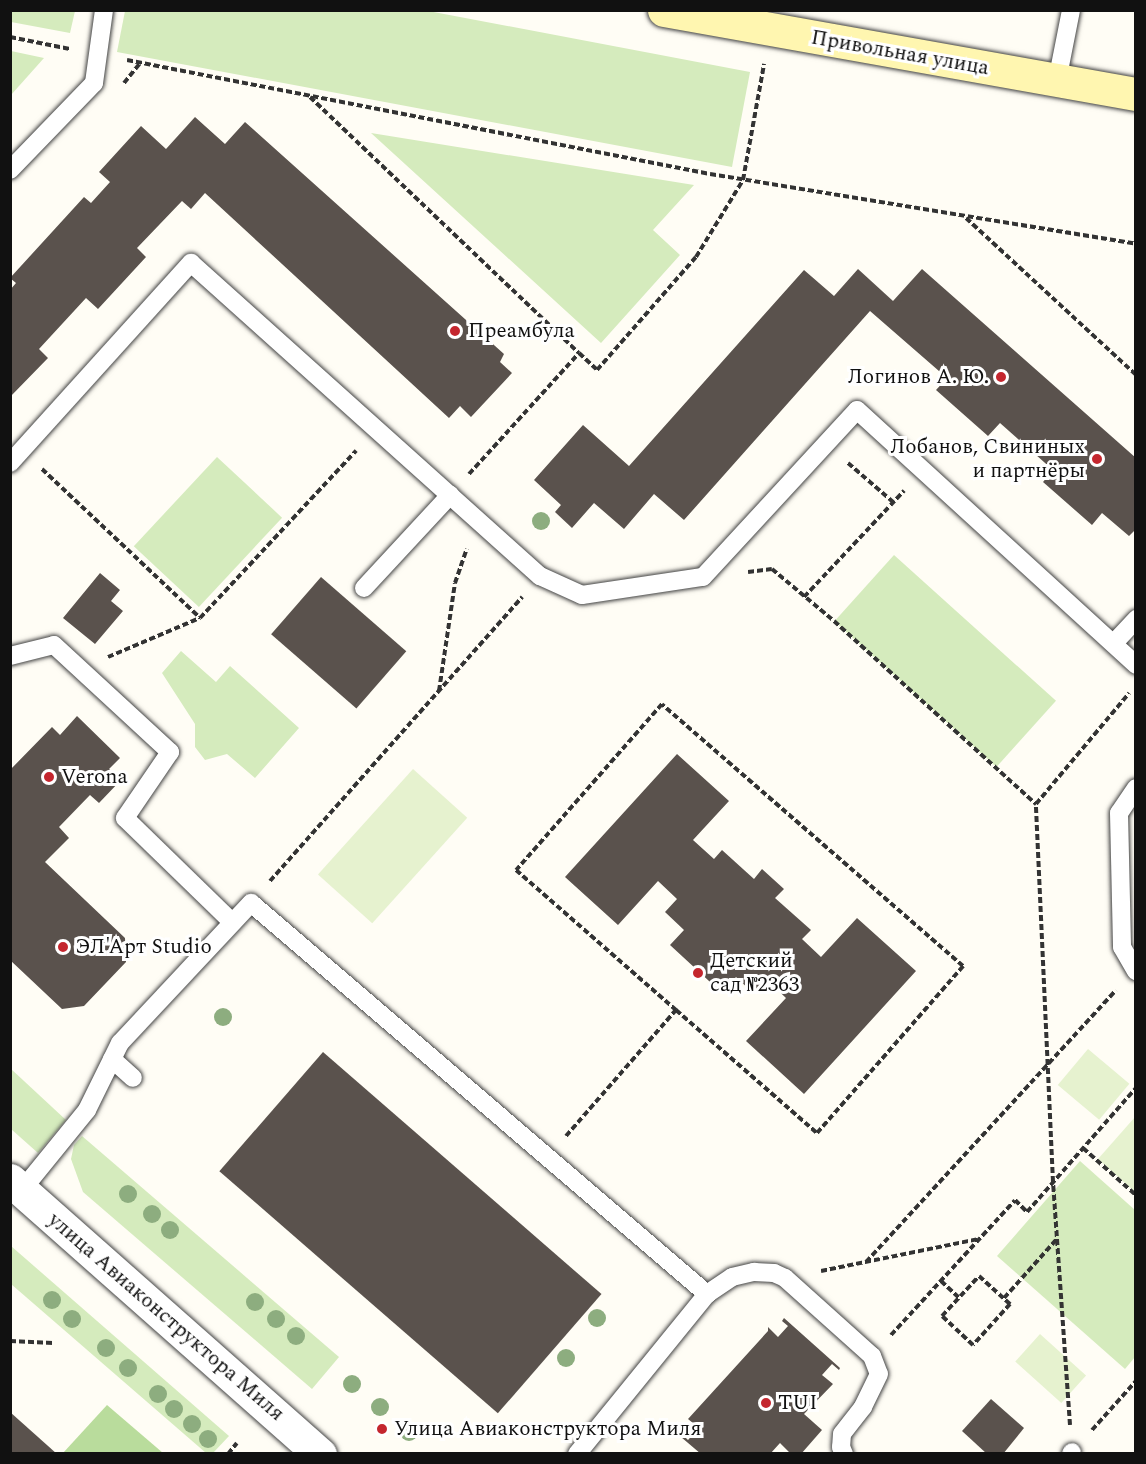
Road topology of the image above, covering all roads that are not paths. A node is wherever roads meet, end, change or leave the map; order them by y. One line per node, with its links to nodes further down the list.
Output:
1 (104, 10): 6 (lane)
2 (664, 10): 4 (main road, Привольная улица)
3 (1071, 10): 4 (lane)
4 (1057, 81): 5 (main road, Привольная улица)
5 (1136, 94)
6 (10, 170)
7 (16, 457): 8 (lane)
8 (450, 495): 9 (lane); 11 (lane)
9 (364, 588)
10 (1136, 619): 11 (lane)
11 (1114, 643): 13 (lane)
12 (11, 657): 15 (lane)
13 (1136, 665)
14 (1136, 788): 16 (lane)
15 (232, 922): 17 (lane); 20 (lane)
16 (1135, 970)
17 (112, 1059): 18 (lane); 19 (lane)
18 (133, 1078)
19 (16, 1185): 21 (street, улица Авиаконструктора Миля)
20 (707, 1294): 22 (lane); 23 (lane)
21 (321, 1454)
22 (577, 1454)
23 (844, 1454)

